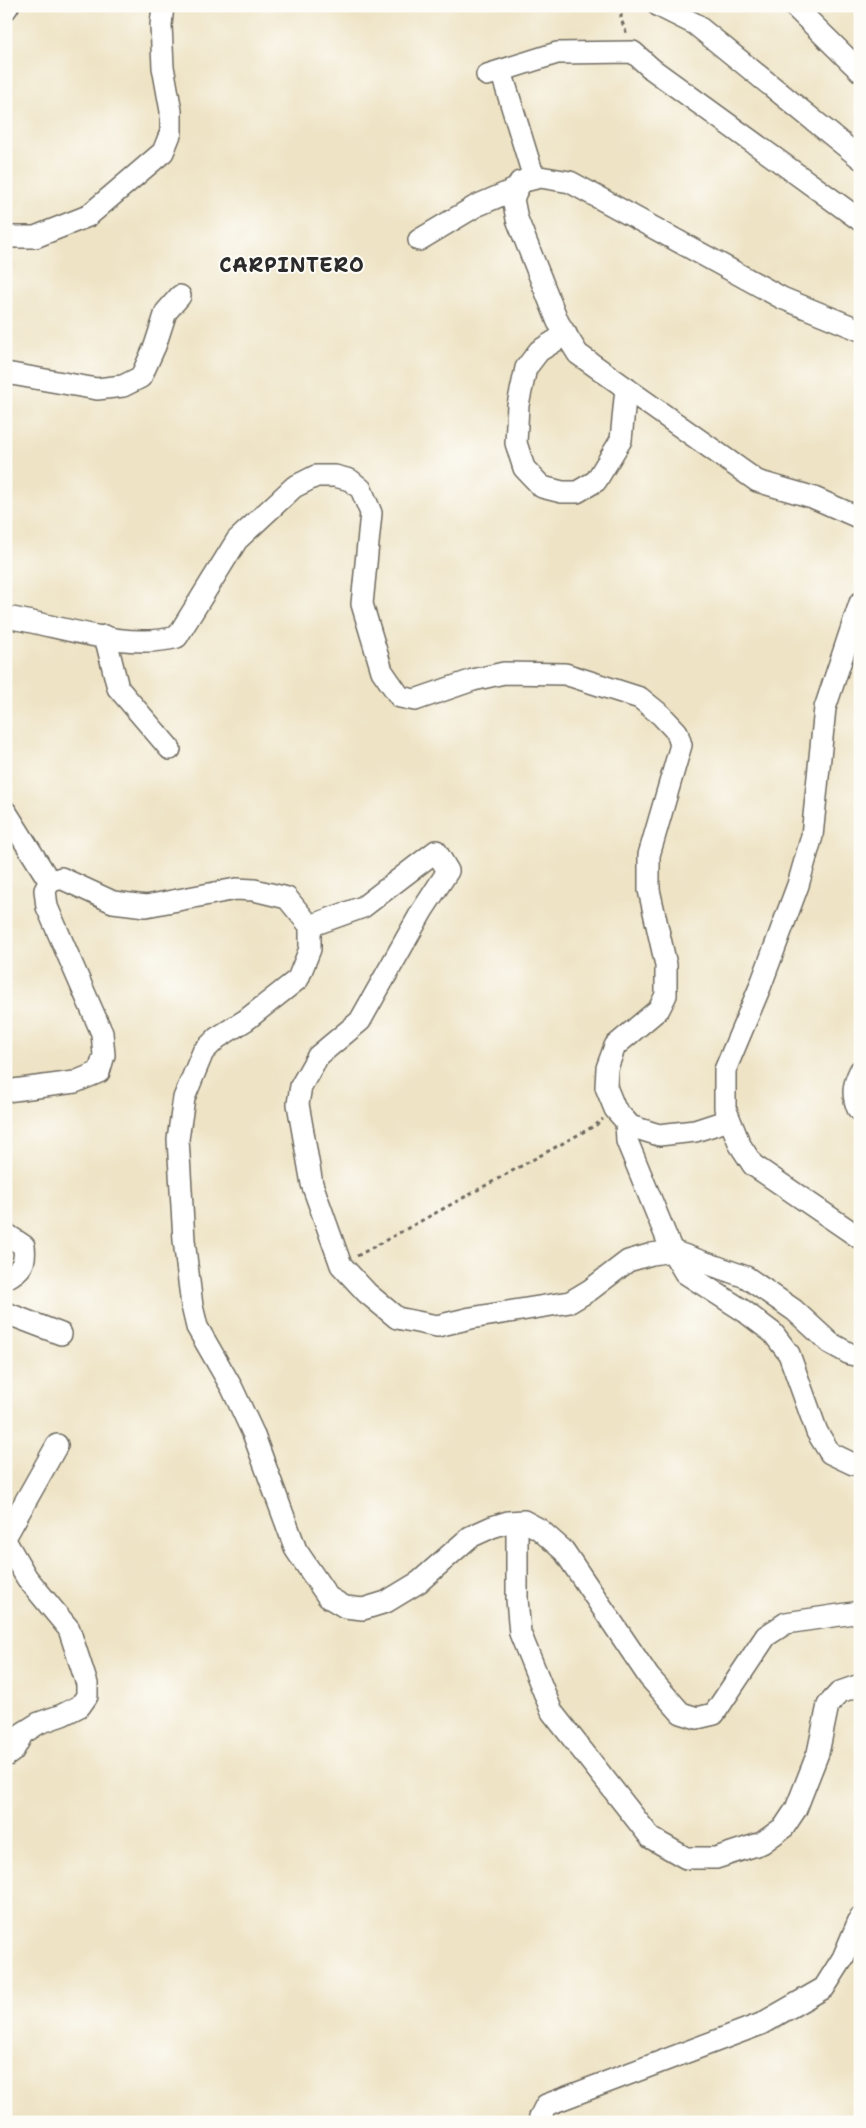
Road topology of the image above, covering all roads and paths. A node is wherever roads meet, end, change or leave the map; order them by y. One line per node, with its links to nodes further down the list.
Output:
1 (163, 6): 10 (street)
2 (621, 6): 5 (path)
3 (659, 6): 7 (street)
4 (794, 6): 6 (street)
5 (633, 52): 8 (street); 9 (street)
6 (860, 71)
7 (860, 158)
8 (526, 183): 11 (street); 13 (street); 14 (street)
9 (860, 220)
10 (6, 237)
11 (419, 240)
12 (180, 296): 15 (street)
13 (860, 330)
14 (566, 334): 16 (street); 16 (street)
15 (6, 373)
16 (626, 388): 17 (street)
17 (860, 518)
18 (860, 605): 29 (street)
19 (6, 617): 20 (street)
20 (106, 636): 21 (street); 28 (street)
21 (170, 749)
22 (6, 812): 23 (street)
23 (50, 882): 24 (street); 26 (street)
24 (310, 926): 33 (street); 40 (street)
25 (860, 1071): 27 (street)
26 (6, 1091)
27 (860, 1110)
28 (621, 1115): 29 (street); 32 (street); 33 (path)
29 (729, 1120): 31 (street)
30 (6, 1234): 34 (street)
31 (860, 1238)
32 (672, 1251): 33 (street); 37 (street); 39 (street)
33 (341, 1265)
34 (6, 1278)
35 (6, 1313): 36 (street)
36 (61, 1334)
37 (860, 1356)
38 (57, 1445): 41 (street)
39 (860, 1465)
40 (517, 1522): 43 (street); 44 (street)
41 (6, 1536)
42 (6, 1542): 45 (street)
43 (860, 1612)
44 (860, 1685)
45 (6, 1756)
46 (860, 1918): 47 (street)
47 (544, 2122)

